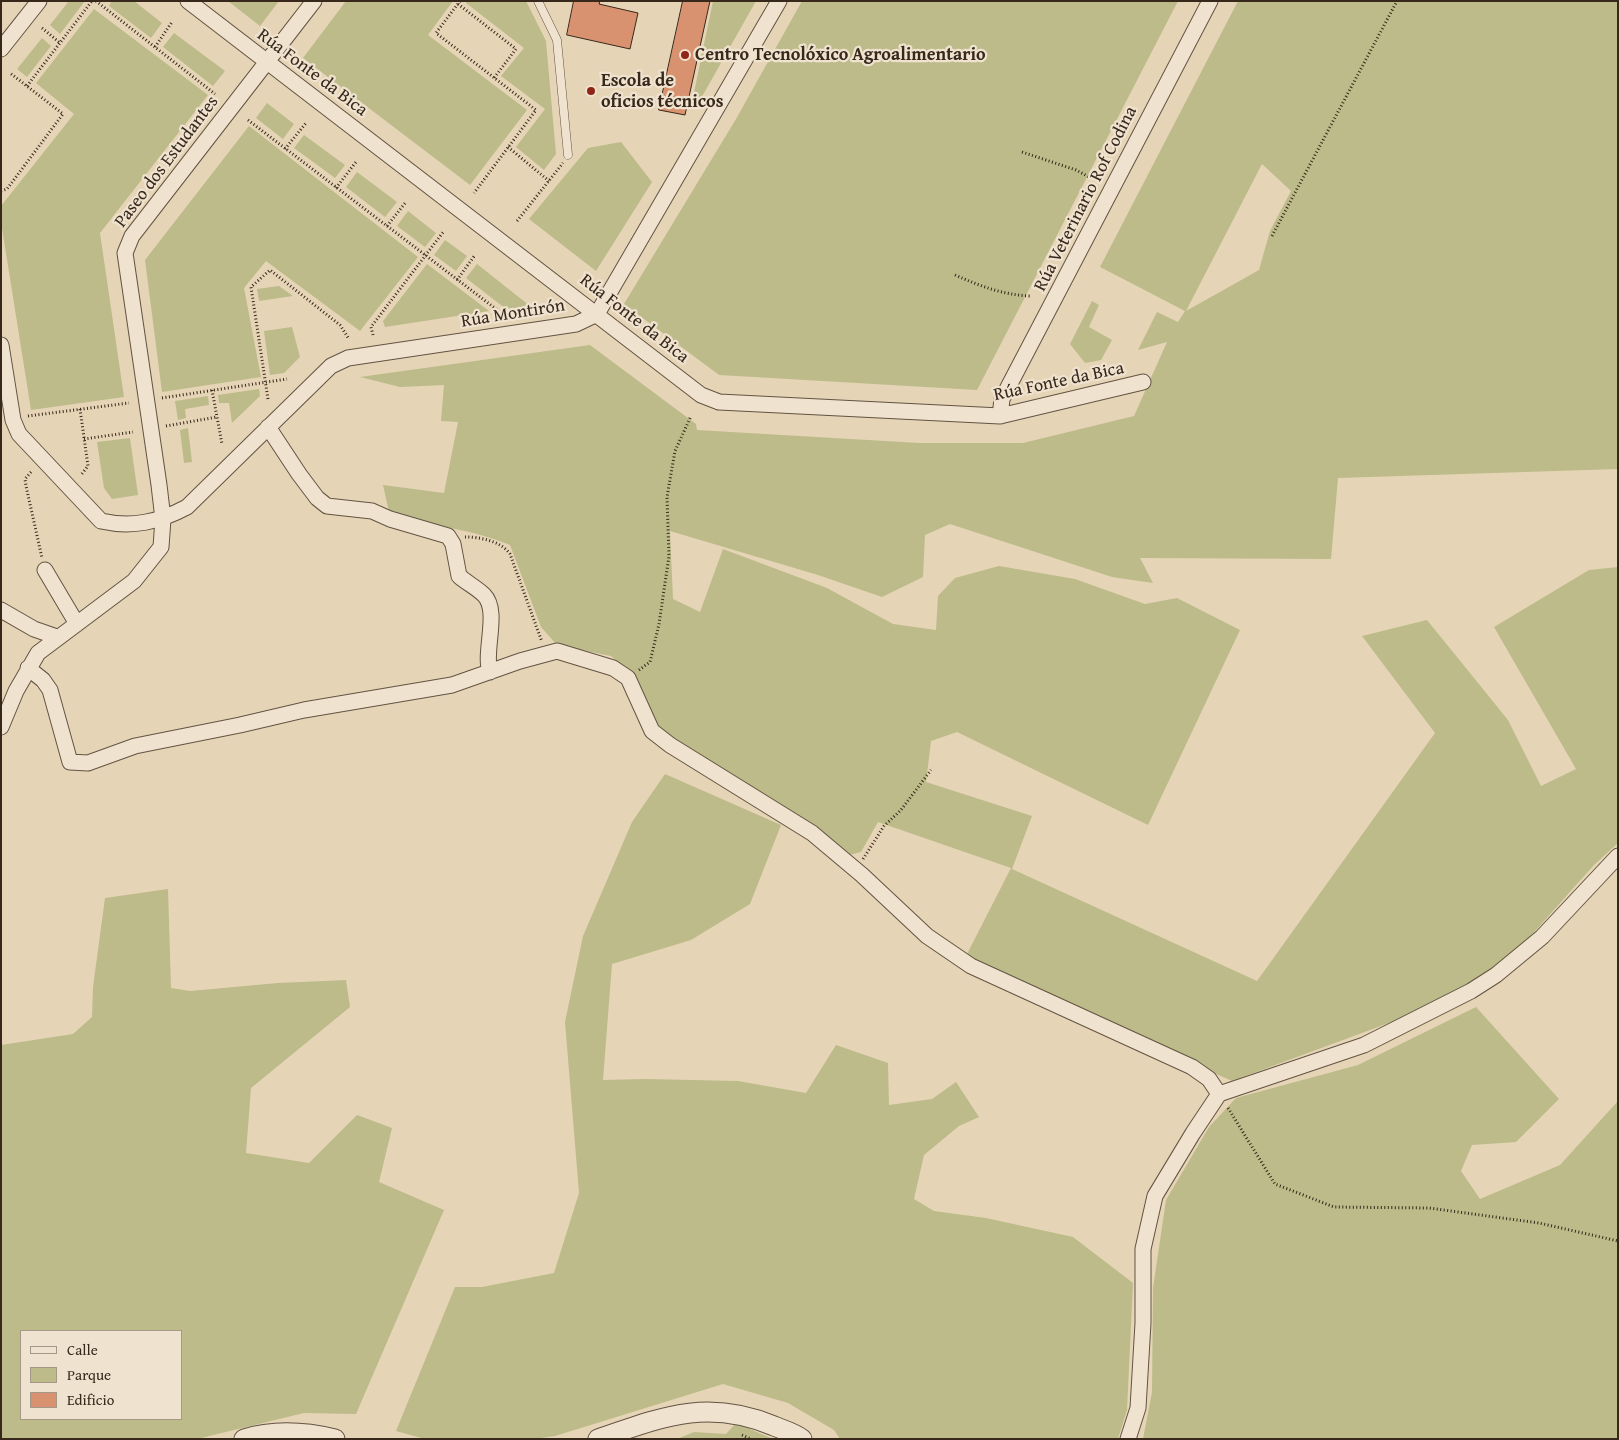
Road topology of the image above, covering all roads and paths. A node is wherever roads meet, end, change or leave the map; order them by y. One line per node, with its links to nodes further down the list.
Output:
1 (39, 1): 15 (street)
2 (92, 1): 13 (path)
3 (96, 1): 14 (path)
4 (188, 1): 16 (street, Rúa Fonte da Bica)
5 (314, 1): 16 (street, Paseo dos Estudantes)
6 (538, 1): 26 (lane)
7 (779, 1): 43 (street)
8 (1210, 1): 58 (street, Rúa Veterinario Rof Codina)
9 (1397, 1): 37 (path)
10 (459, 3): 18 (path); 18 (path)
11 (172, 22): 14 (path)
12 (42, 28): 13 (path)
13 (60, 43): 19 (path)
14 (155, 47): 20 (path)
15 (1, 49)
16 (268, 62): 43 (street, Rúa Fonte da Bica); 67 (street, Paseo dos Estudantes)
17 (10, 73): 19 (path)
18 (494, 78): 23 (path)
19 (27, 86): 31 (path)
20 (215, 94)
21 (248, 120): 24 (path)
22 (306, 123): 24 (path)
23 (508, 147): 29 (path); 32 (path)
24 (285, 149): 30 (path)
25 (1022, 152): 28 (path)
26 (568, 155): 29 (path)
27 (356, 162): 30 (path)
28 (1091, 178)
29 (549, 181): 34 (path)
30 (336, 188): 35 (path)
31 (1, 191)
32 (474, 193)
33 (406, 202): 35 (path)
34 (517, 221)
35 (387, 226): 39 (path)
36 (444, 231): 39 (path)
37 (1272, 236)
38 (475, 255): 41 (path)
39 (425, 256): 41 (path); 45 (path)
40 (955, 275): 42 (path)
41 (457, 280): 44 (path)
42 (1031, 296)
43 (597, 314): 58 (street, Rúa Fonte da Bica); 61 (street, Rúa Montirón)
44 (498, 317)
45 (372, 335)
46 (349, 339): 50 (path)
47 (1, 345): 67 (street)
48 (287, 380): 50 (path)
49 (1143, 382): 58 (street, Rúa Fonte da Bica)
50 (265, 383): 51 (path); 53 (path)
51 (212, 390): 52 (path); 59 (path)
52 (162, 398)
53 (268, 399)
54 (129, 402): 55 (path)
55 (80, 409): 56 (path); 63 (path)
56 (27, 416)
57 (690, 416): 76 (path)
58 (1000, 416)
59 (217, 417): 60 (path); 64 (path)
60 (166, 426)
61 (268, 427): 67 (street, Rúa Montirón); 68 (street)
62 (133, 432): 63 (path)
63 (84, 439): 66 (path)
64 (222, 444)
65 (31, 472): 69 (path)
66 (81, 476)
67 (163, 519): 71 (street, Paseo dos Estudantes)
68 (448, 536): 73 (path); 75 (street)
69 (45, 570): 71 (street)
70 (1, 610): 72 (street)
71 (77, 624): 72 (street, Paseo dos Estudantes)
72 (57, 637): 74 (street, Paseo dos Estudantes)
73 (546, 654): 75 (street); 76 (street)
74 (28, 668): 75 (street); 77 (street, Paseo dos Estudantes)
75 (490, 672)
76 (628, 678): 80 (street)
77 (1, 727)
78 (931, 770): 80 (path)
79 (1618, 856): 81 (street)
80 (856, 870): 81 (street)
81 (1220, 1094): 82 (path); 87 (street)
82 (1618, 1241)
83 (244, 1439): 84 (street)
84 (336, 1439)
85 (598, 1439): 86 (street)
86 (802, 1439)
87 (1128, 1439)

